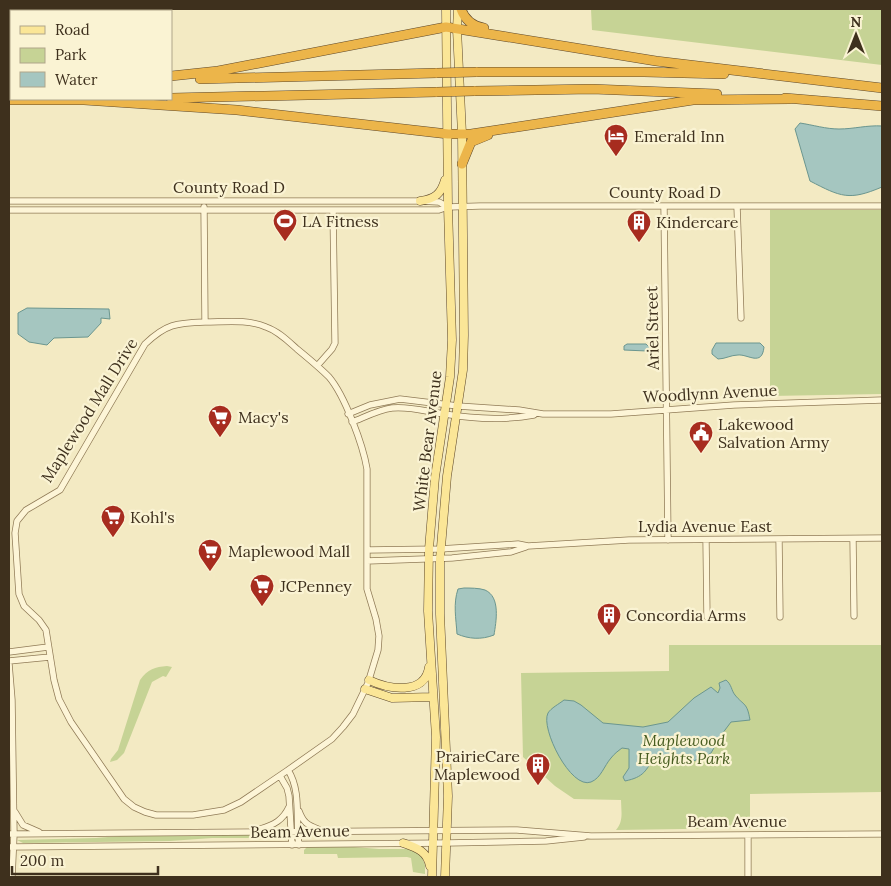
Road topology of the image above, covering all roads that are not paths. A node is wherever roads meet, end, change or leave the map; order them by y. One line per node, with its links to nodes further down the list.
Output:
1 (446, 9): 3 (main road, White Bear Avenue)
2 (459, 9): 4 (main road, White Bear Avenue); 5 (highway)
3 (446, 27): 4 (highway); 7 (highway); 16 (main road, White Bear Avenue)
4 (457, 29): 5 (highway); 17 (main road, White Bear Avenue)
5 (582, 49): 6 (highway)
6 (784, 77): 8 (highway, bridge); 9 (highway)
7 (172, 78)
8 (172, 78)
9 (882, 88)
10 (172, 98): 11 (highway, bridge)
11 (790, 99): 14 (highway); 15 (highway)
12 (9, 100): 13 (highway)
13 (84, 100): 16 (highway)
14 (882, 106)
15 (515, 127): 17 (highway); 18 (highway)
16 (448, 134): 17 (highway); 19 (main road, White Bear Avenue)
17 (462, 134): 18 (main road, White Bear Avenue)
18 (462, 164): 27 (main road, White Bear Avenue)
19 (447, 173): 22 (main road); 26 (main road, White Bear Avenue)
20 (9, 201): 21 (street, County Road D)
21 (203, 201): 22 (street, County Road D); 29 (street)
22 (420, 201): 26 (street, County Road D)
23 (664, 206): 24 (street, County Road D); 27 (street, County Road D); 37 (street, Ariel Street)
24 (737, 206): 25 (street, County Road D); 31 (street)
25 (882, 206)
26 (448, 207): 27 (street, County Road D); 30 (street, County Road D); 35 (main road, White Bear Avenue)
27 (462, 207): 36 (main road, White Bear Avenue)
28 (9, 210): 29 (street, County Road D)
29 (204, 210): 30 (street, County Road D); 32 (street)
30 (333, 210): 33 (street)
31 (741, 318)
32 (205, 322): 33 (street, Maplewood Mall Drive); 58 (street, Maplewood Mall Drive)
33 (317, 366): 38 (street, Maplewood Mall Drive)
34 (882, 400): 37 (street, Woodlynn Avenue)
35 (447, 404): 36 (street, Woodlynn Avenue); 38 (street); 39 (main road, White Bear Avenue)
36 (458, 406): 40 (street, Woodlynn Avenue); 41 (main road, White Bear Avenue)
37 (666, 409): 40 (street, Woodlynn Avenue); 46 (street, Ariel Street)
38 (348, 414): 42 (street, Maplewood Mall Drive)
39 (445, 414): 41 (street, Woodlynn Avenue); 42 (street); 49 (main road, White Bear Avenue)
40 (538, 414): 41 (street, Woodlynn Avenue)
41 (457, 416): 50 (main road, White Bear Avenue)
42 (352, 422): 51 (street, Maplewood Mall Drive)
43 (882, 538): 45 (street, Lydia Avenue East)
44 (779, 539): 45 (street, Lydia Avenue East); 47 (street, Lydia Avenue East); 55 (street)
45 (853, 539): 56 (street)
46 (668, 540): 47 (street, Lydia Avenue East); 48 (street, Lydia Avenue East)
47 (706, 540): 57 (street)
48 (528, 546): 50 (street, Lydia Avenue East); 53 (street, Lydia Avenue East)
49 (429, 549): 50 (street, Lydia Avenue East); 51 (street); 52 (main road, White Bear Avenue)
50 (440, 549): 53 (main road, White Bear Avenue)
51 (367, 550): 54 (street, Maplewood Mall Drive)
52 (428, 559): 53 (street, Lydia Avenue East); 54 (street); 60 (main road, White Bear Avenue)
53 (440, 559): 74 (main road, White Bear Avenue)
54 (367, 560): 63 (street, Maplewood Mall Drive)
55 (780, 616)
56 (854, 616)
57 (706, 617)
58 (48, 647): 59 (street); 61 (street, Maplewood Mall Drive)
59 (9, 652)
60 (430, 655): 63 (main road); 65 (main road, White Bear Avenue)
61 (50, 656): 62 (street); 67 (street, Maplewood Mall Drive)
62 (9, 662): 70 (street)
63 (369, 680): 64 (street, Maplewood Mall Drive)
64 (365, 689): 65 (main road); 66 (street, Maplewood Mall Drive)
65 (433, 697): 73 (main road, White Bear Avenue)
66 (288, 770): 67 (street, Maplewood Mall Drive); 69 (street)
67 (280, 776): 68 (street)
68 (290, 802): 71 (street); 75 (street)
69 (297, 806): 72 (street); 75 (street)
70 (14, 808): 76 (street); 77 (street)
71 (253, 831): 75 (street, Beam Avenue); 76 (street, Beam Avenue)
72 (322, 831): 73 (street, Beam Avenue); 75 (street, Beam Avenue)
73 (433, 831): 74 (street, Beam Avenue); 82 (main road, White Bear Avenue)
74 (447, 831): 80 (street, Beam Avenue); 83 (main road, White Bear Avenue)
75 (294, 832): 84 (street); 85 (street)
76 (44, 833): 77 (street, Beam Avenue)
77 (12, 834): 86 (street)
78 (882, 834): 79 (street, Beam Avenue)
79 (748, 835): 80 (street, Beam Avenue); 90 (street)
80 (591, 836): 83 (street, Beam Avenue)
81 (403, 843): 82 (street, Beam Avenue); 85 (street, Beam Avenue); 88 (main road)
82 (433, 843): 83 (street, Beam Avenue); 88 (main road, White Bear Avenue)
83 (447, 843): 89 (main road, White Bear Avenue)
84 (292, 845): 85 (street, Beam Avenue); 86 (street, Beam Avenue)
85 (299, 845)
86 (12, 847): 87 (street)
87 (12, 877)
88 (432, 877)
89 (446, 877)
90 (748, 877)

